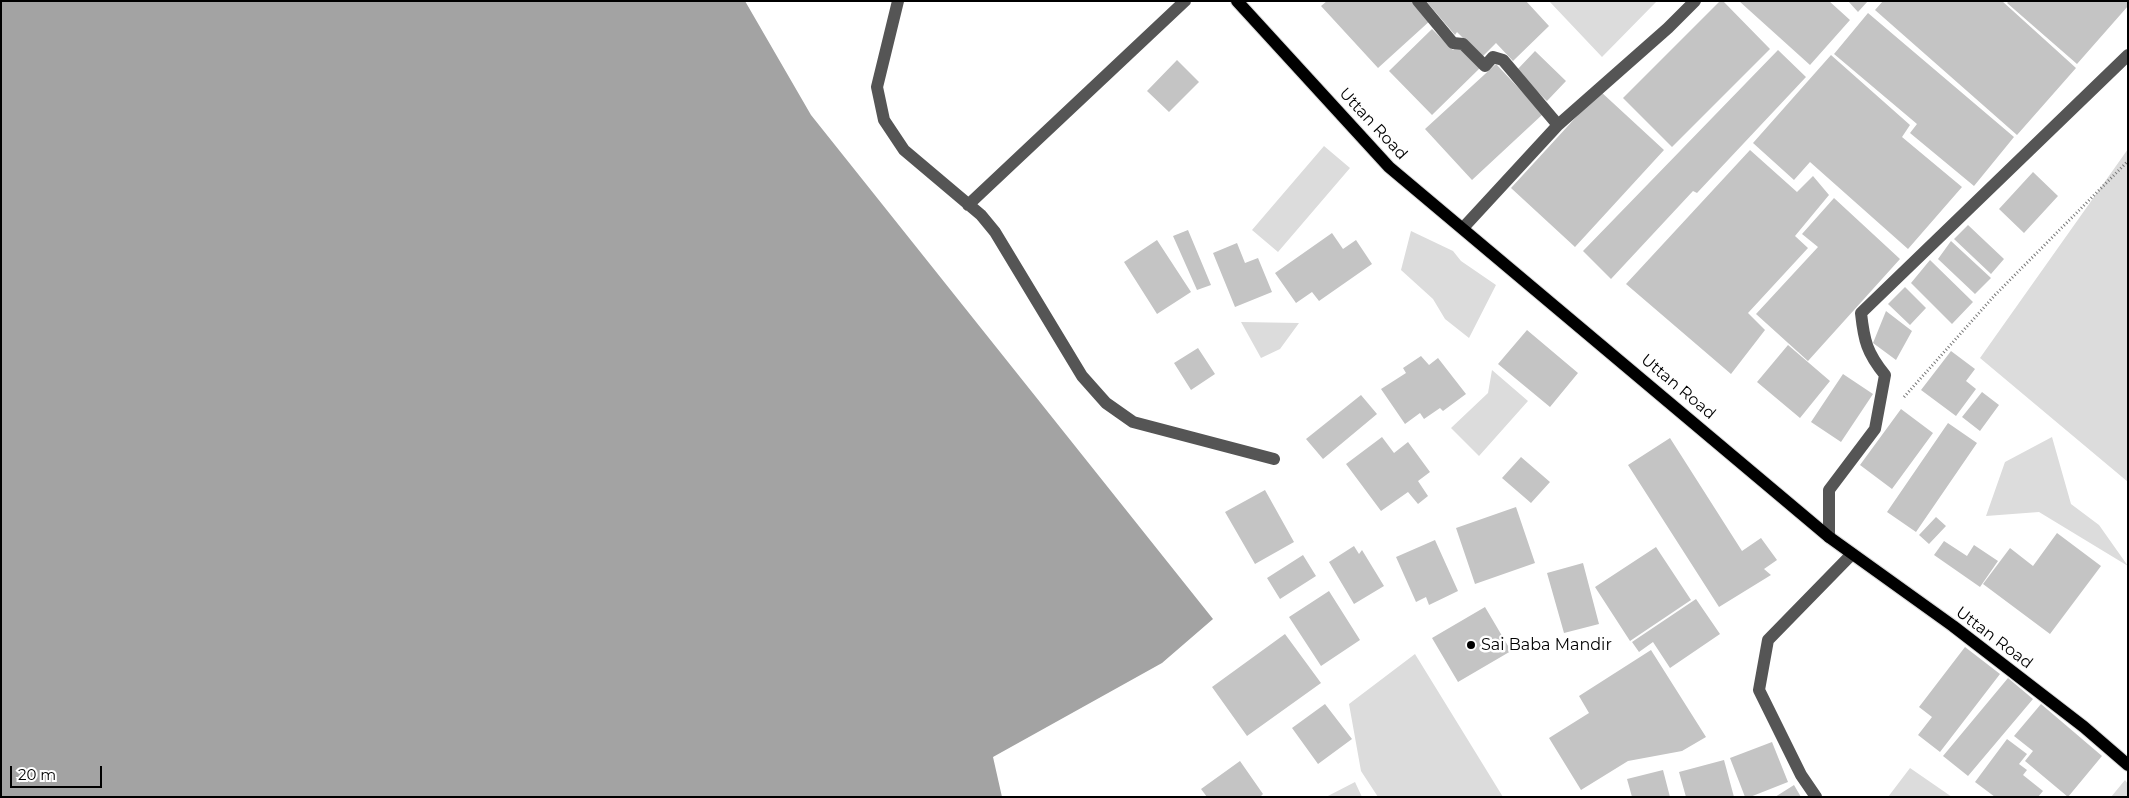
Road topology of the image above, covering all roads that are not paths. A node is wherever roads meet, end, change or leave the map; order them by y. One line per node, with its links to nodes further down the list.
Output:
1 (898, 1): 8 (street)
2 (1185, 1): 8 (street)
3 (1237, 1): 9 (main road, Uttan Road)
4 (1418, 1): 7 (street)
5 (1695, 1): 7 (street)
6 (2128, 55): 11 (street)
7 (1558, 125): 9 (street)
8 (968, 205): 10 (street)
9 (1463, 228): 11 (main road, Uttan Road)
10 (1274, 459)
11 (1829, 537): 12 (main road, Uttan Road)
12 (1852, 554): 13 (main road, Uttan Road); 14 (street)
13 (2128, 764)
14 (1816, 797)

